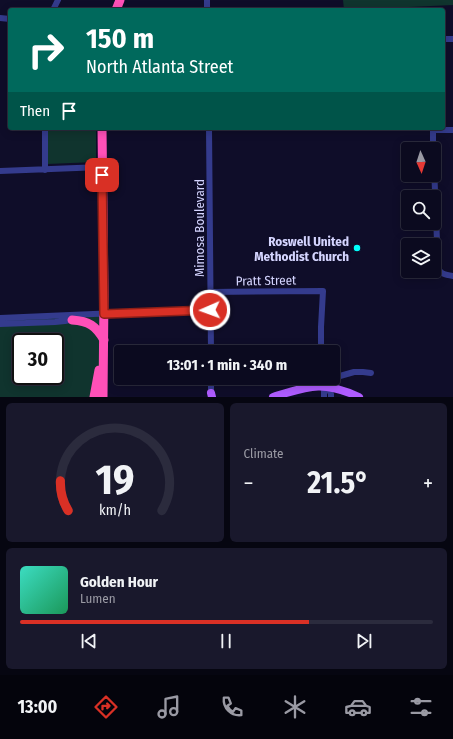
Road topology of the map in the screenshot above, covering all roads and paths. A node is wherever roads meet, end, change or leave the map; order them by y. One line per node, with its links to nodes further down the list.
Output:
1 (45, 130): 7 (street)
2 (102, 130): 6 (highway)
3 (209, 130): 11 (street, Mimosa Boulevard)
4 (433, 130): 5 (street)
5 (433, 142)
6 (102, 167): 7 (street); 13 (highway)
7 (45, 170): 8 (street)
8 (0, 171)
9 (435, 182): 10 (street)
10 (453, 276)
11 (210, 292): 12 (street, Mimosa Boulevard); 20 (street, Pratt Street)
12 (210, 310): 13 (street); 19 (street, Mimosa Boulevard)
13 (104, 314): 14 (street); 18 (highway)
14 (93, 315): 15 (street); 16 (street)
15 (0, 318)
16 (72, 320): 17 (street); 18 (highway)
17 (0, 324)
18 (104, 344): 29 (highway); 30 (highway)
19 (211, 345)
20 (321, 345)
21 (371, 373): 22 (street)
22 (340, 376)
23 (211, 385): 28 (street)
24 (314, 385): 31 (main road)
25 (323, 385): 32 (street)
26 (324, 385): 33 (street)
27 (329, 385): 34 (main road)
28 (211, 396)
29 (94, 397)
30 (104, 397)
31 (273, 397)
32 (324, 397)
33 (331, 397)
34 (359, 397)

